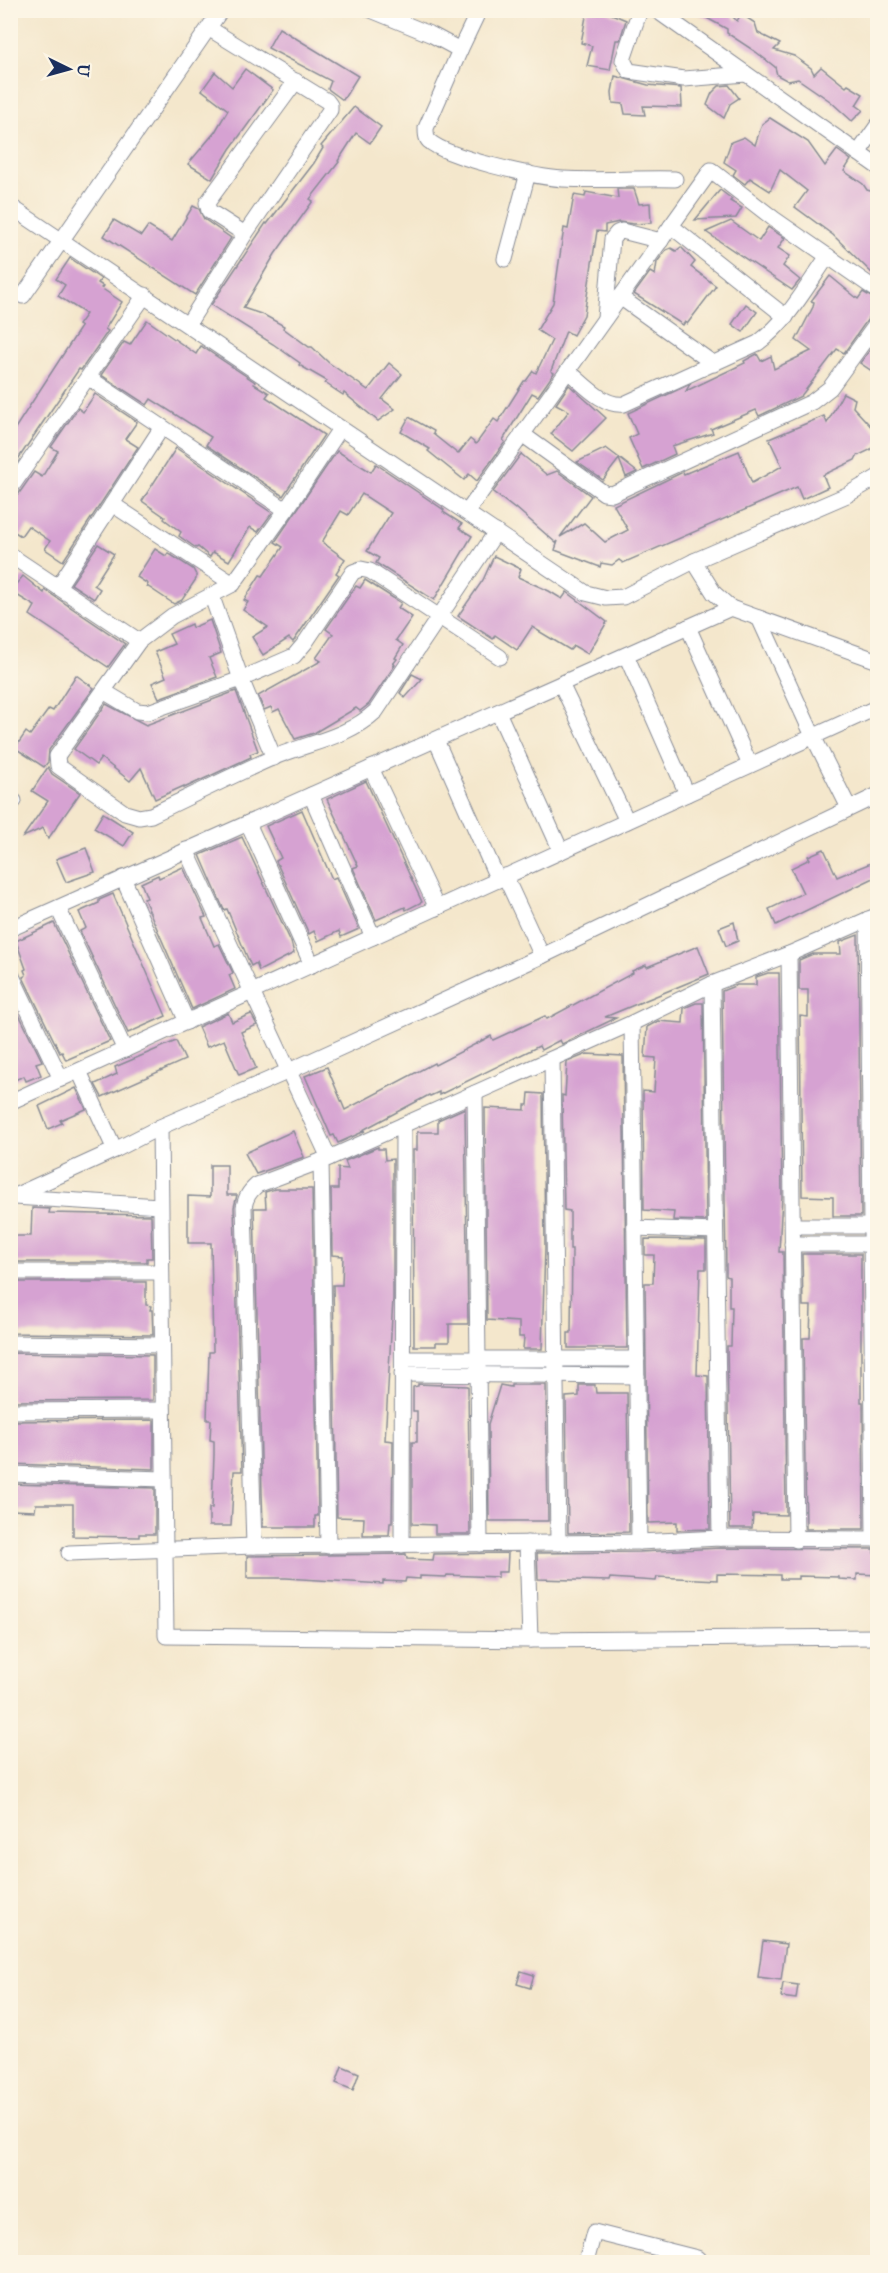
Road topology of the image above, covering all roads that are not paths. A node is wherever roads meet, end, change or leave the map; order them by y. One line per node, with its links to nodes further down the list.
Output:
1 (221, 10): 6 (street)
2 (371, 10): 7 (street)
3 (479, 10): 7 (street)
4 (640, 10): 8 (street)
5 (656, 10): 8 (street)
6 (210, 29): 9 (street); 18 (street)
7 (460, 50): 13 (street)
8 (746, 74): 11 (street)
9 (296, 81): 17 (street); 17 (street)
10 (878, 125): 11 (street)
11 (858, 153): 12 (street)
12 (878, 167)
13 (528, 173): 14 (street); 21 (street)
14 (675, 179)
15 (10, 206): 18 (street)
16 (671, 226): 19 (street); 20 (street); 26 (street)
17 (245, 234): 29 (street)
18 (61, 240): 23 (street); 24 (street)
19 (661, 240): 25 (street); 27 (street)
20 (828, 256): 22 (street); 26 (street)
21 (505, 259)
22 (878, 291)
23 (145, 295): 29 (street); 32 (street)
24 (23, 296)
25 (620, 297): 27 (street); 30 (street)
26 (786, 317): 30 (street)
27 (604, 319): 31 (street)
28 (878, 322): 35 (street)
29 (188, 324): 34 (street)
30 (714, 364): 31 (street)
31 (568, 371): 35 (street)
32 (89, 378): 33 (street); 37 (street)
33 (162, 427): 38 (street); 39 (street)
34 (340, 429): 39 (street); 40 (street)
35 (522, 434): 40 (street)
36 (878, 477): 43 (street)
37 (10, 489)
38 (112, 504): 44 (street); 45 (street)
39 (286, 510): 44 (street)
40 (467, 512): 41 (street)
41 (496, 532): 43 (street); 48 (street)
42 (10, 555): 45 (street)
43 (694, 561): 47 (street)
44 (233, 584): 46 (street)
45 (58, 587): 51 (street)
46 (212, 597): 51 (street); 55 (street)
47 (731, 608): 49 (street); 50 (street)
48 (438, 618): 53 (street); 55 (street); 62 (street)
49 (759, 618): 54 (street); 60 (street)
50 (688, 627): 52 (street); 63 (street)
51 (139, 641): 57 (street)
52 (626, 655): 56 (street); 65 (street)
53 (500, 657)
54 (878, 661)
55 (242, 679): 57 (street); 62 (street)
56 (561, 684): 59 (street); 69 (street)
57 (105, 692): 62 (street)
58 (878, 707): 60 (street)
59 (498, 712): 61 (street); 72 (street)
60 (813, 736): 63 (street); 68 (street)
61 (436, 740): 64 (street); 74 (street)
62 (274, 758)
63 (750, 765): 65 (street)
64 (371, 768): 66 (street); 76 (street)
65 (687, 794): 69 (street)
66 (311, 795): 70 (street); 79 (street)
67 (878, 795): 68 (street)
68 (849, 808): 81 (street)
69 (627, 821): 72 (street)
70 (248, 823): 71 (street); 82 (street)
71 (186, 850): 73 (street); 85 (street)
72 (561, 851): 74 (street)
73 (123, 878): 75 (street); 86 (street)
74 (502, 878): 76 (street); 81 (street)
75 (58, 908): 78 (street); 88 (street)
76 (437, 908): 79 (street)
77 (873, 917): 80 (street); 102 (street)
78 (10, 928)
79 (373, 937): 82 (street)
80 (789, 954): 84 (street); 101 (street)
81 (542, 956): 91 (street)
82 (312, 965): 85 (street)
83 (10, 972): 92 (street)
84 (712, 984): 87 (street); 104 (street)
85 (252, 992): 86 (street); 91 (street)
86 (187, 1022): 88 (street)
87 (632, 1023): 89 (street); 103 (street)
88 (125, 1050): 90 (street)
89 (552, 1059): 93 (street); 111 (street)
90 (79, 1071): 92 (street); 97 (street)
91 (289, 1071): 96 (street); 98 (street)
92 (61, 1079): 94 (street)
93 (475, 1093): 95 (street); 114 (street)
94 (10, 1102)
95 (403, 1125): 98 (street); 113 (street)
96 (160, 1127): 97 (street); 100 (street)
97 (115, 1150): 99 (street)
98 (325, 1159): 129 (street); 130 (street)
99 (11, 1198): 100 (street)
100 (160, 1206): 108 (street)
101 (792, 1226): 102 (street); 105 (street)
102 (874, 1226): 106 (street)
103 (635, 1228): 104 (street); 112 (street)
104 (716, 1231): 121 (street)
105 (792, 1244): 106 (street); 123 (street)
106 (874, 1244): 122 (street)
107 (10, 1272): 108 (street)
108 (161, 1272): 110 (street)
109 (10, 1343): 110 (street)
110 (162, 1345): 117 (street)
111 (556, 1359): 112 (street); 114 (street); 115 (street)
112 (637, 1359): 116 (street)
113 (403, 1366): 114 (street); 128 (street)
114 (478, 1367): 115 (street); 127 (street)
115 (556, 1375): 116 (street); 126 (street)
116 (637, 1376): 124 (street)
117 (162, 1410): 118 (street); 120 (street)
118 (10, 1411)
119 (10, 1474): 120 (street)
120 (163, 1479): 131 (street)
121 (720, 1538): 123 (street); 124 (street)
122 (876, 1539): 123 (street)
123 (796, 1540)
124 (639, 1542): 126 (street)
125 (526, 1543): 126 (street); 127 (street); 134 (street)
126 (558, 1543)
127 (480, 1544): 128 (street)
128 (402, 1545): 130 (street)
129 (254, 1546): 130 (street); 131 (street)
130 (328, 1546)
131 (164, 1549): 132 (street); 134 (street)
132 (69, 1553)
133 (878, 1637): 134 (street)
134 (530, 1640)
135 (586, 2262): 136 (street)
136 (701, 2262)

